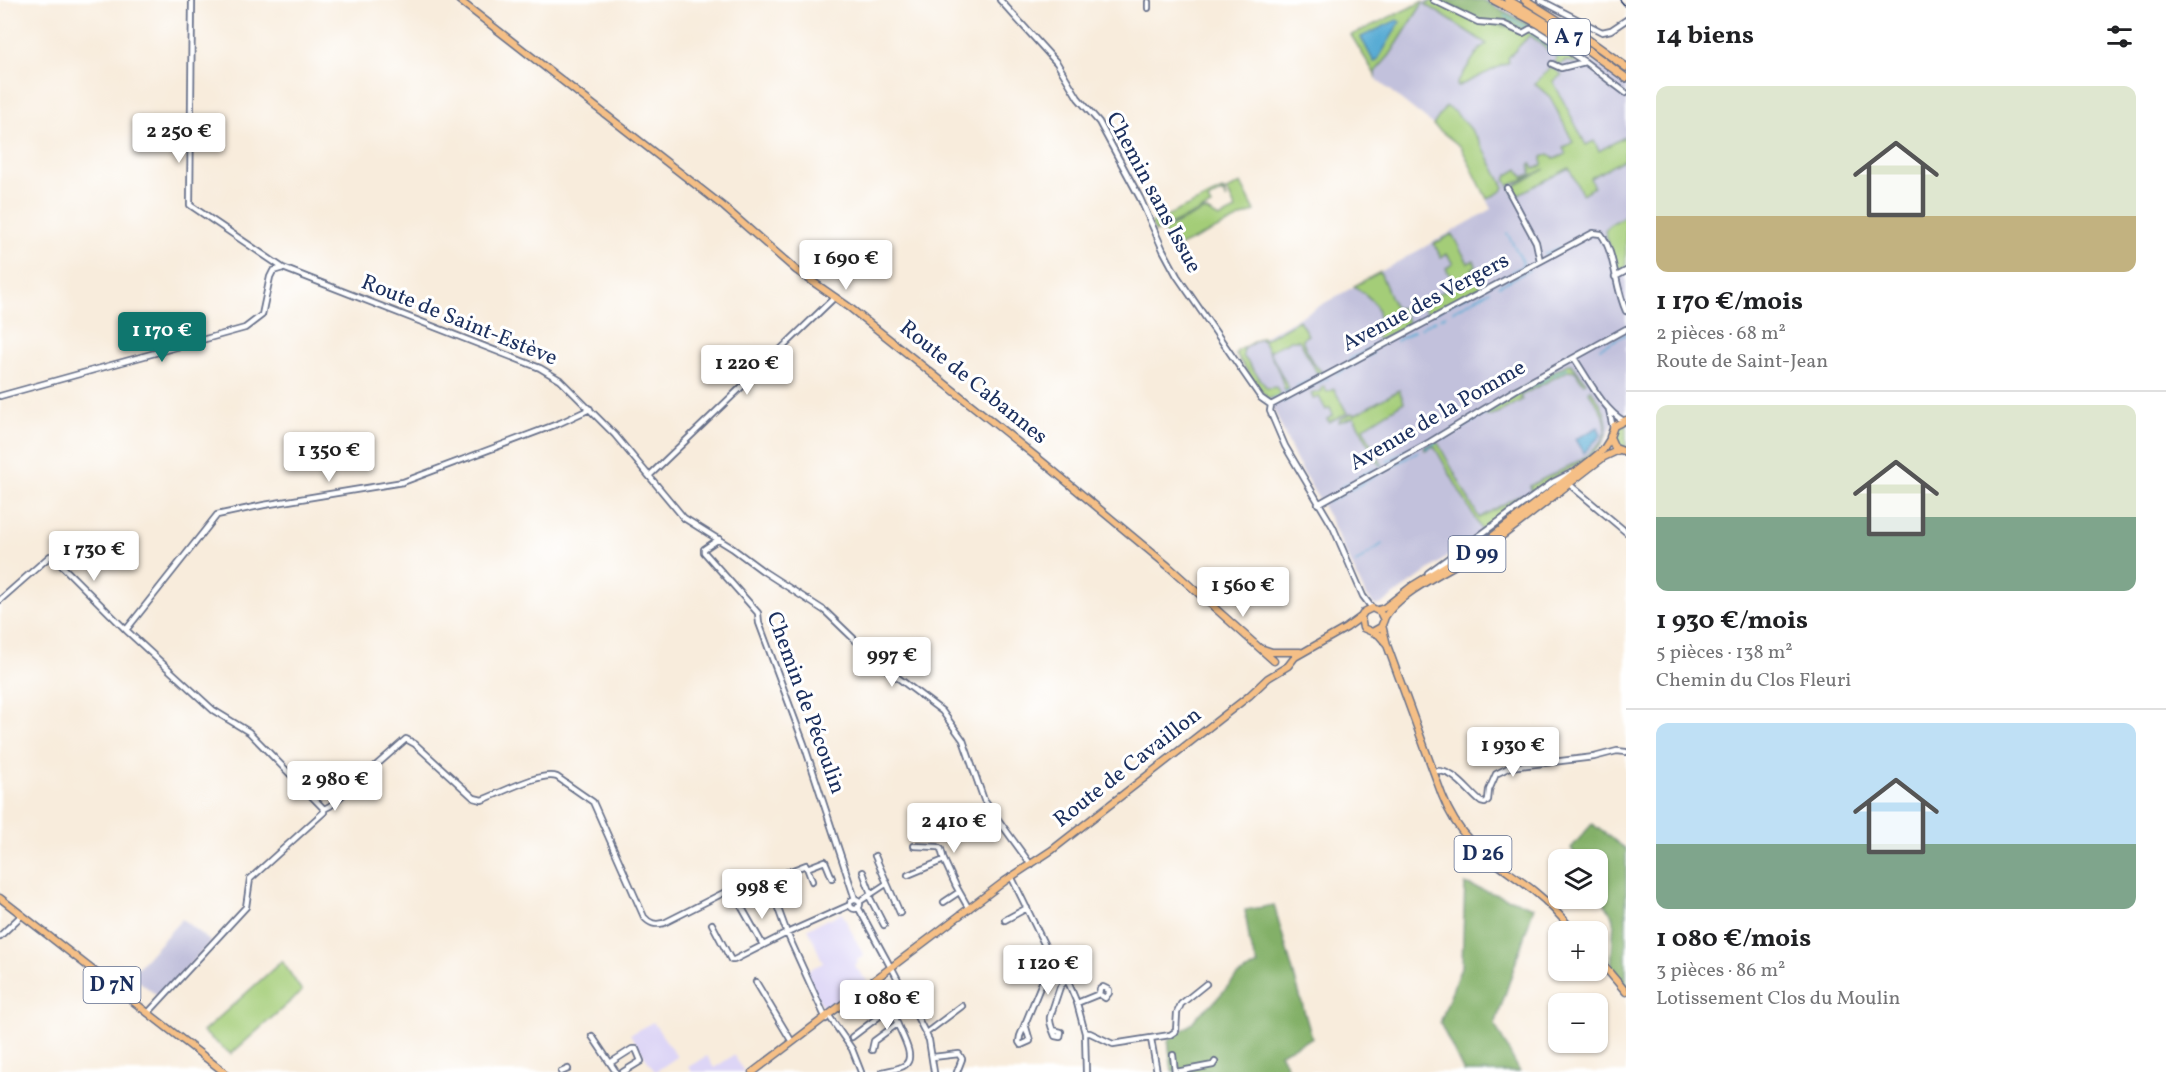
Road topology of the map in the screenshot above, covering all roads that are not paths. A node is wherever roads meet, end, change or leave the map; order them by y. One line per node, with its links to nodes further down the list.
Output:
1 (192, 0): 18 (street, Route de Saint-Estève)
2 (459, 0): 21 (main road, Route de Cabannes)
3 (1000, 0): 26 (street, Chemin sans Issue)
4 (1433, 0): 10 (street)
5 (1494, 0): 12 (highway)
6 (1508, 0): 12 (highway, A 7)
7 (1525, 0): 13 (highway, A 7)
8 (1540, 0): 9 (street)
9 (1626, 20)
10 (1585, 62): 11 (street); 15 (street)
11 (1552, 64)
12 (1614, 68): 14 (highway, A 7)
13 (1626, 68)
14 (1626, 78)
15 (1626, 93)
16 (1507, 188): 17 (street)
17 (1540, 261): 20 (street, Avenue des Vergers); 26 (street, Avenue des Vergers)
18 (283, 268): 25 (street); 28 (street, Route de Saint-Estève)
19 (1626, 270): 20 (street)
20 (1615, 276): 22 (street)
21 (833, 299): 33 (street); 48 (main road, Route de Cabannes)
22 (1626, 311)
23 (1626, 328): 24 (street, Avenue de la Pomme)
24 (1574, 358): 27 (street); 35 (street, Avenue de la Pomme)
25 (0, 396)
26 (1270, 405): 35 (street)
27 (1608, 408): 29 (street); 30 (street)
28 (590, 409): 33 (street, Route de Saint-Estève); 45 (street)
29 (1625, 421): 30 (main road)
30 (1613, 428): 31 (main road)
31 (1611, 439): 32 (main road); 40 (main road, D 99)
32 (1622, 451): 34 (main road, D 99)
33 (649, 476): 37 (street, Route de Saint-Estève)
34 (1569, 484): 36 (street); 42 (main road, D 99)
35 (1318, 504): 38 (street)
36 (1626, 532)
37 (719, 539): 62 (street, Route de Saint-Estève); 75 (street, Chemin de Pécoulin)
38 (1363, 596): 40 (street); 41 (street)
39 (0, 600): 45 (street)
40 (1375, 609): 41 (main road); 42 (main road)
41 (1362, 614): 43 (main road); 44 (main road)
42 (1383, 622): 46 (main road); 47 (main road, D 26)
43 (1362, 626): 44 (main road); 46 (main road)
44 (1346, 628): 49 (main road)
45 (126, 630): 58 (street)
46 (1372, 632): 47 (main road, D 26)
47 (1387, 645): 57 (main road, D 26)
48 (1258, 648): 50 (main road, Route de Cabannes); 53 (main road, Route de Cabannes)
49 (1306, 651): 51 (main road); 52 (main road)
50 (1278, 653): 51 (main road); 53 (main road)
51 (1287, 653): 52 (main road)
52 (1290, 661): 54 (main road)
53 (1274, 662): 54 (main road); 55 (main road, Route de Cavaillon)
54 (1283, 668): 55 (main road, Route de Cavaillon)
55 (1268, 678): 62 (main road, Route de Cavaillon)
56 (1626, 752): 57 (street)
57 (1433, 771): 82 (main road, D 26)
58 (324, 809): 73 (street); 99 (street)
59 (914, 846): 61 (street)
60 (875, 856): 69 (street)
61 (944, 860): 65 (street); 70 (street)
62 (1031, 865): 66 (main road, Route de Cavaillon)
63 (807, 868): 67 (street); 68 (street); 73 (street)
64 (863, 872): 71 (street)
65 (908, 875)
66 (1011, 876): 77 (street); 78 (main road, Route de Cavaillon)
67 (832, 879)
68 (812, 881)
69 (886, 884): 71 (street); 79 (street)
70 (959, 892): 74 (street); 78 (street)
71 (870, 895): 75 (street); 84 (street)
72 (0, 898): 80 (main road, D 7N)
73 (775, 898): 85 (street)
74 (944, 902)
75 (857, 903): 85 (street); 89 (street, Chemin de Pécoulin)
76 (741, 906): 87 (street)
77 (1027, 908): 81 (street); 88 (street)
78 (969, 909): 89 (main road, Route de Cavaillon)
79 (900, 913)
80 (22, 915): 86 (street); 99 (main road, D 7N)
81 (1005, 920)
82 (1564, 921)
83 (712, 924): 87 (street)
84 (884, 925)
85 (787, 933): 87 (street); 101 (street)
86 (0, 936)
87 (763, 945)
88 (1052, 960): 91 (street); 103 (street)
89 (891, 968): 97 (street, Chemin de Pécoulin); 101 (main road, Route de Cavaillon)
90 (1608, 971): 94 (main road)
91 (1066, 980): 96 (street); 104 (street)
92 (756, 981): 110 (street)
93 (1206, 984): 109 (street)
94 (1626, 992)
95 (1099, 994): 96 (street)
96 (1077, 1003): 106 (street)
97 (912, 1006): 100 (street); 105 (street, Chemin de Pécoulin)
98 (962, 1006): 105 (street)
99 (148, 1013): 117 (main road, D 7N)
100 (895, 1016): 102 (street); 108 (street)
101 (827, 1017): 110 (main road, Route de Cavaillon); 122 (street)
102 (897, 1024): 111 (street); 123 (street)
103 (1025, 1024)
104 (1053, 1030)
105 (926, 1033): 113 (street, Chemin de Pécoulin)
106 (1085, 1034): 109 (street); 126 (street)
107 (592, 1036): 115 (street)
108 (852, 1037)
109 (1151, 1039): 127 (street)
110 (792, 1042): 121 (main road, Route de Cavaillon)
111 (872, 1050)
112 (1173, 1055): 128 (street)
113 (933, 1057): 124 (street, Chemin de Pécoulin); 125 (street)
114 (1215, 1062): 128 (street)
115 (610, 1063): 119 (street); 120 (street)
116 (568, 1069): 118 (street)
117 (224, 1072)
118 (561, 1072)
119 (616, 1072)
120 (624, 1072)
121 (753, 1072)
122 (861, 1072)
123 (882, 1072)
124 (934, 1072)
125 (957, 1072)
126 (1086, 1072)
127 (1157, 1072)
128 (1175, 1072)

